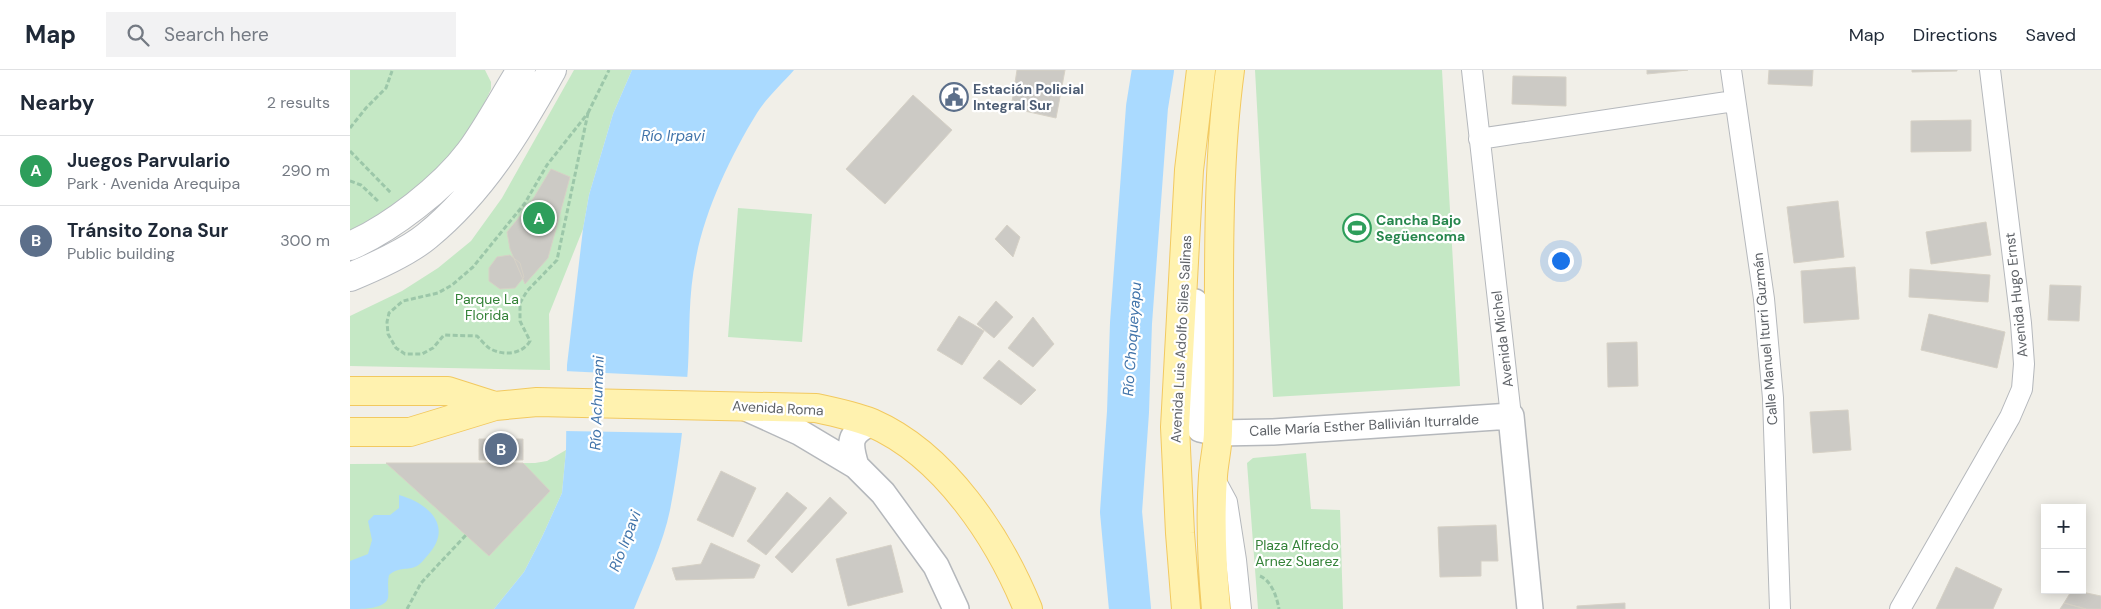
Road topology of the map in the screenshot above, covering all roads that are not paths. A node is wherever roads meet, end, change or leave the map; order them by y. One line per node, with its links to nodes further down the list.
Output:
1 (521, 70): 11 (main road)
2 (1201, 70): 9 (main road, Avenida Luis Adolfo Siles Salinas)
3 (1230, 70): 19 (main road)
4 (1472, 70): 10 (street, Avenida Michel)
5 (1731, 70): 8 (street, Calle Manuel Iturri Guzmán)
6 (1990, 70): 29 (street, Avenida Hugo Ernst)
7 (549, 71): 12 (main road)
8 (1734, 101): 10 (street); 28 (street, Calle Manuel Iturri Guzmán)
9 (1194, 135): 19 (street); 24 (main road, Avenida Luis Adolfo Siles Salinas)
10 (1479, 139): 16 (street, Avenida Michel)
11 (350, 246)
12 (350, 278)
13 (350, 391): 14 (main road, Avenida Roma)
14 (495, 406): 15 (main road, Avenida Roma); 18 (main road, Avenida Roma)
15 (742, 406): 17 (main road, Avenida Roma); 20 (street)
16 (1511, 416): 19 (street, Calle María Esther Ballivián Iturralde); 27 (street, Avenida Michel)
17 (872, 423): 20 (street); 23 (main road, Avenida Roma)
18 (350, 432)
19 (1218, 433): 21 (main road)
20 (856, 466): 22 (street)
21 (1213, 476): 25 (main road); 26 (street)
22 (956, 609)
23 (1028, 609)
24 (1186, 609)
25 (1216, 609)
26 (1241, 609)
27 (1530, 609)
28 (1780, 609)
29 (1900, 609)

